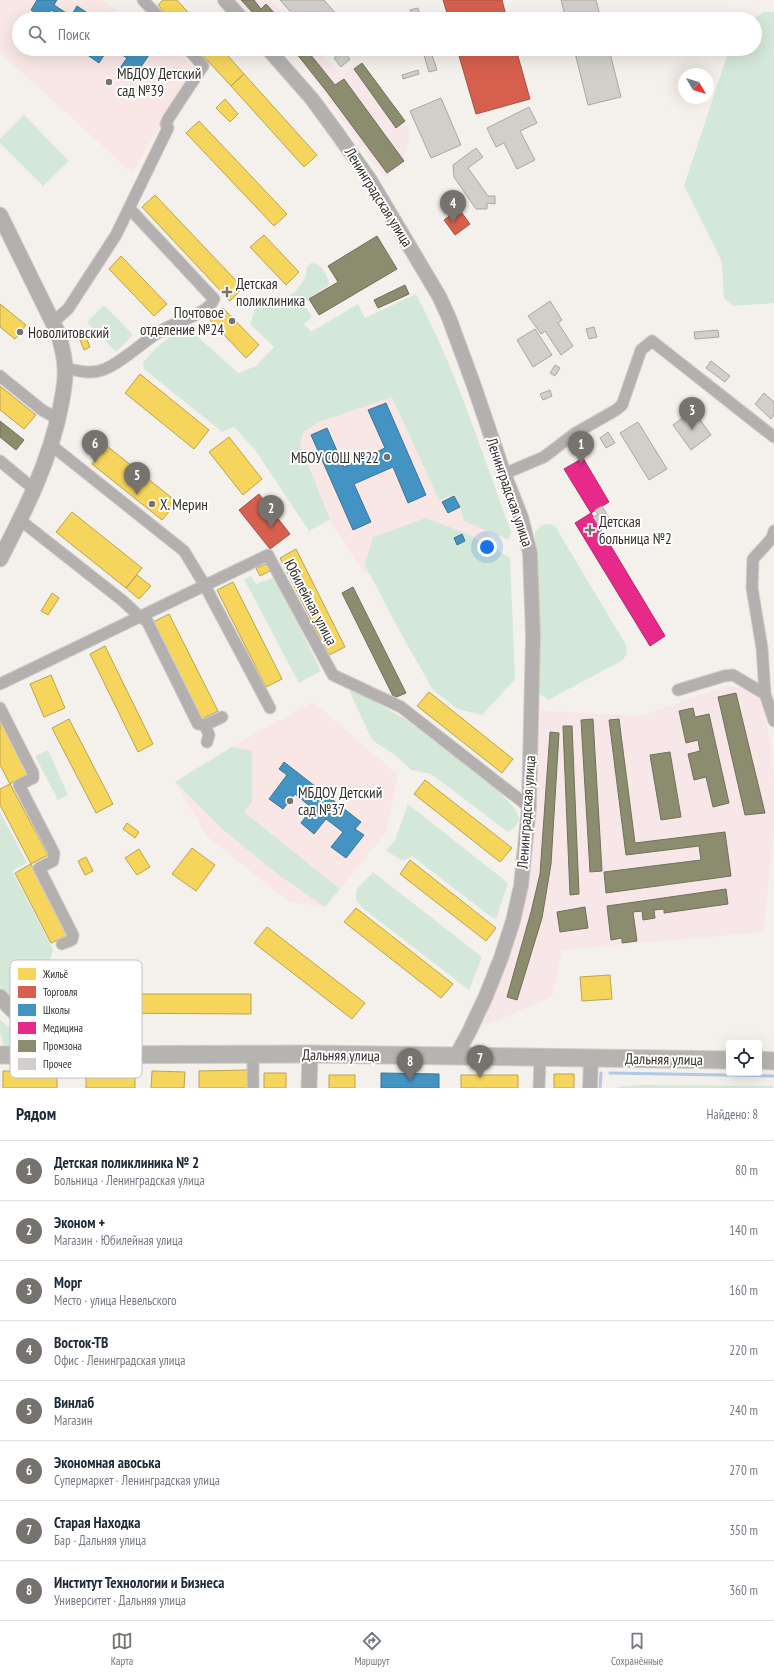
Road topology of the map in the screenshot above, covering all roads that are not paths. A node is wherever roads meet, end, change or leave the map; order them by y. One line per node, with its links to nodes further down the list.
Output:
1 (143, 0): 3 (street)
2 (225, 0): 4 (street)
3 (154, 12)
4 (236, 12)
5 (194, 56): 7 (street)
6 (274, 56): 16 (street, Ленинградская улица)
7 (129, 208): 9 (street); 10 (street)
8 (0, 215): 9 (main road)
9 (54, 322): 10 (main road)
10 (66, 368): 12 (main road)
11 (0, 376): 12 (street)
12 (58, 419): 14 (main road)
13 (774, 436): 16 (street)
14 (51, 445): 17 (main road); 21 (street)
15 (0, 461): 17 (street)
16 (504, 474): 32 (street, Ленинградская улица)
17 (36, 487): 18 (main road)
18 (20, 520): 20 (main road); 22 (street)
19 (774, 531): 25 (street)
20 (1, 554)
21 (204, 584): 22 (street, Юбилейная улица); 27 (street); 32 (street, Юбилейная улица)
22 (140, 616): 23 (street, Юбилейная улица); 30 (street)
23 (0, 684)
24 (678, 690): 25 (street)
25 (764, 694): 29 (street)
26 (0, 708): 33 (street)
27 (270, 708)
28 (222, 717): 30 (street)
29 (774, 721)
30 (205, 725): 31 (street)
31 (207, 742)
32 (529, 807): 39 (street, Ленинградская улица)
33 (62, 944)
34 (0, 997): 35 (main road)
35 (10, 1007)
36 (253, 1054): 37 (main road, Дальняя улица); 38 (main road, Дальняя улица); 45 (street)
37 (310, 1054): 39 (main road, Дальняя улица); 46 (main road)
38 (142, 1055)
39 (456, 1056): 40 (main road, Дальняя улица)
40 (540, 1058): 41 (main road, Дальняя улица); 47 (street)
41 (591, 1058): 42 (main road, Дальняя улица); 48 (street)
42 (726, 1060)
43 (762, 1060): 44 (main road)
44 (774, 1060)
45 (253, 1088)
46 (309, 1088)
47 (539, 1088)
48 (590, 1088)

